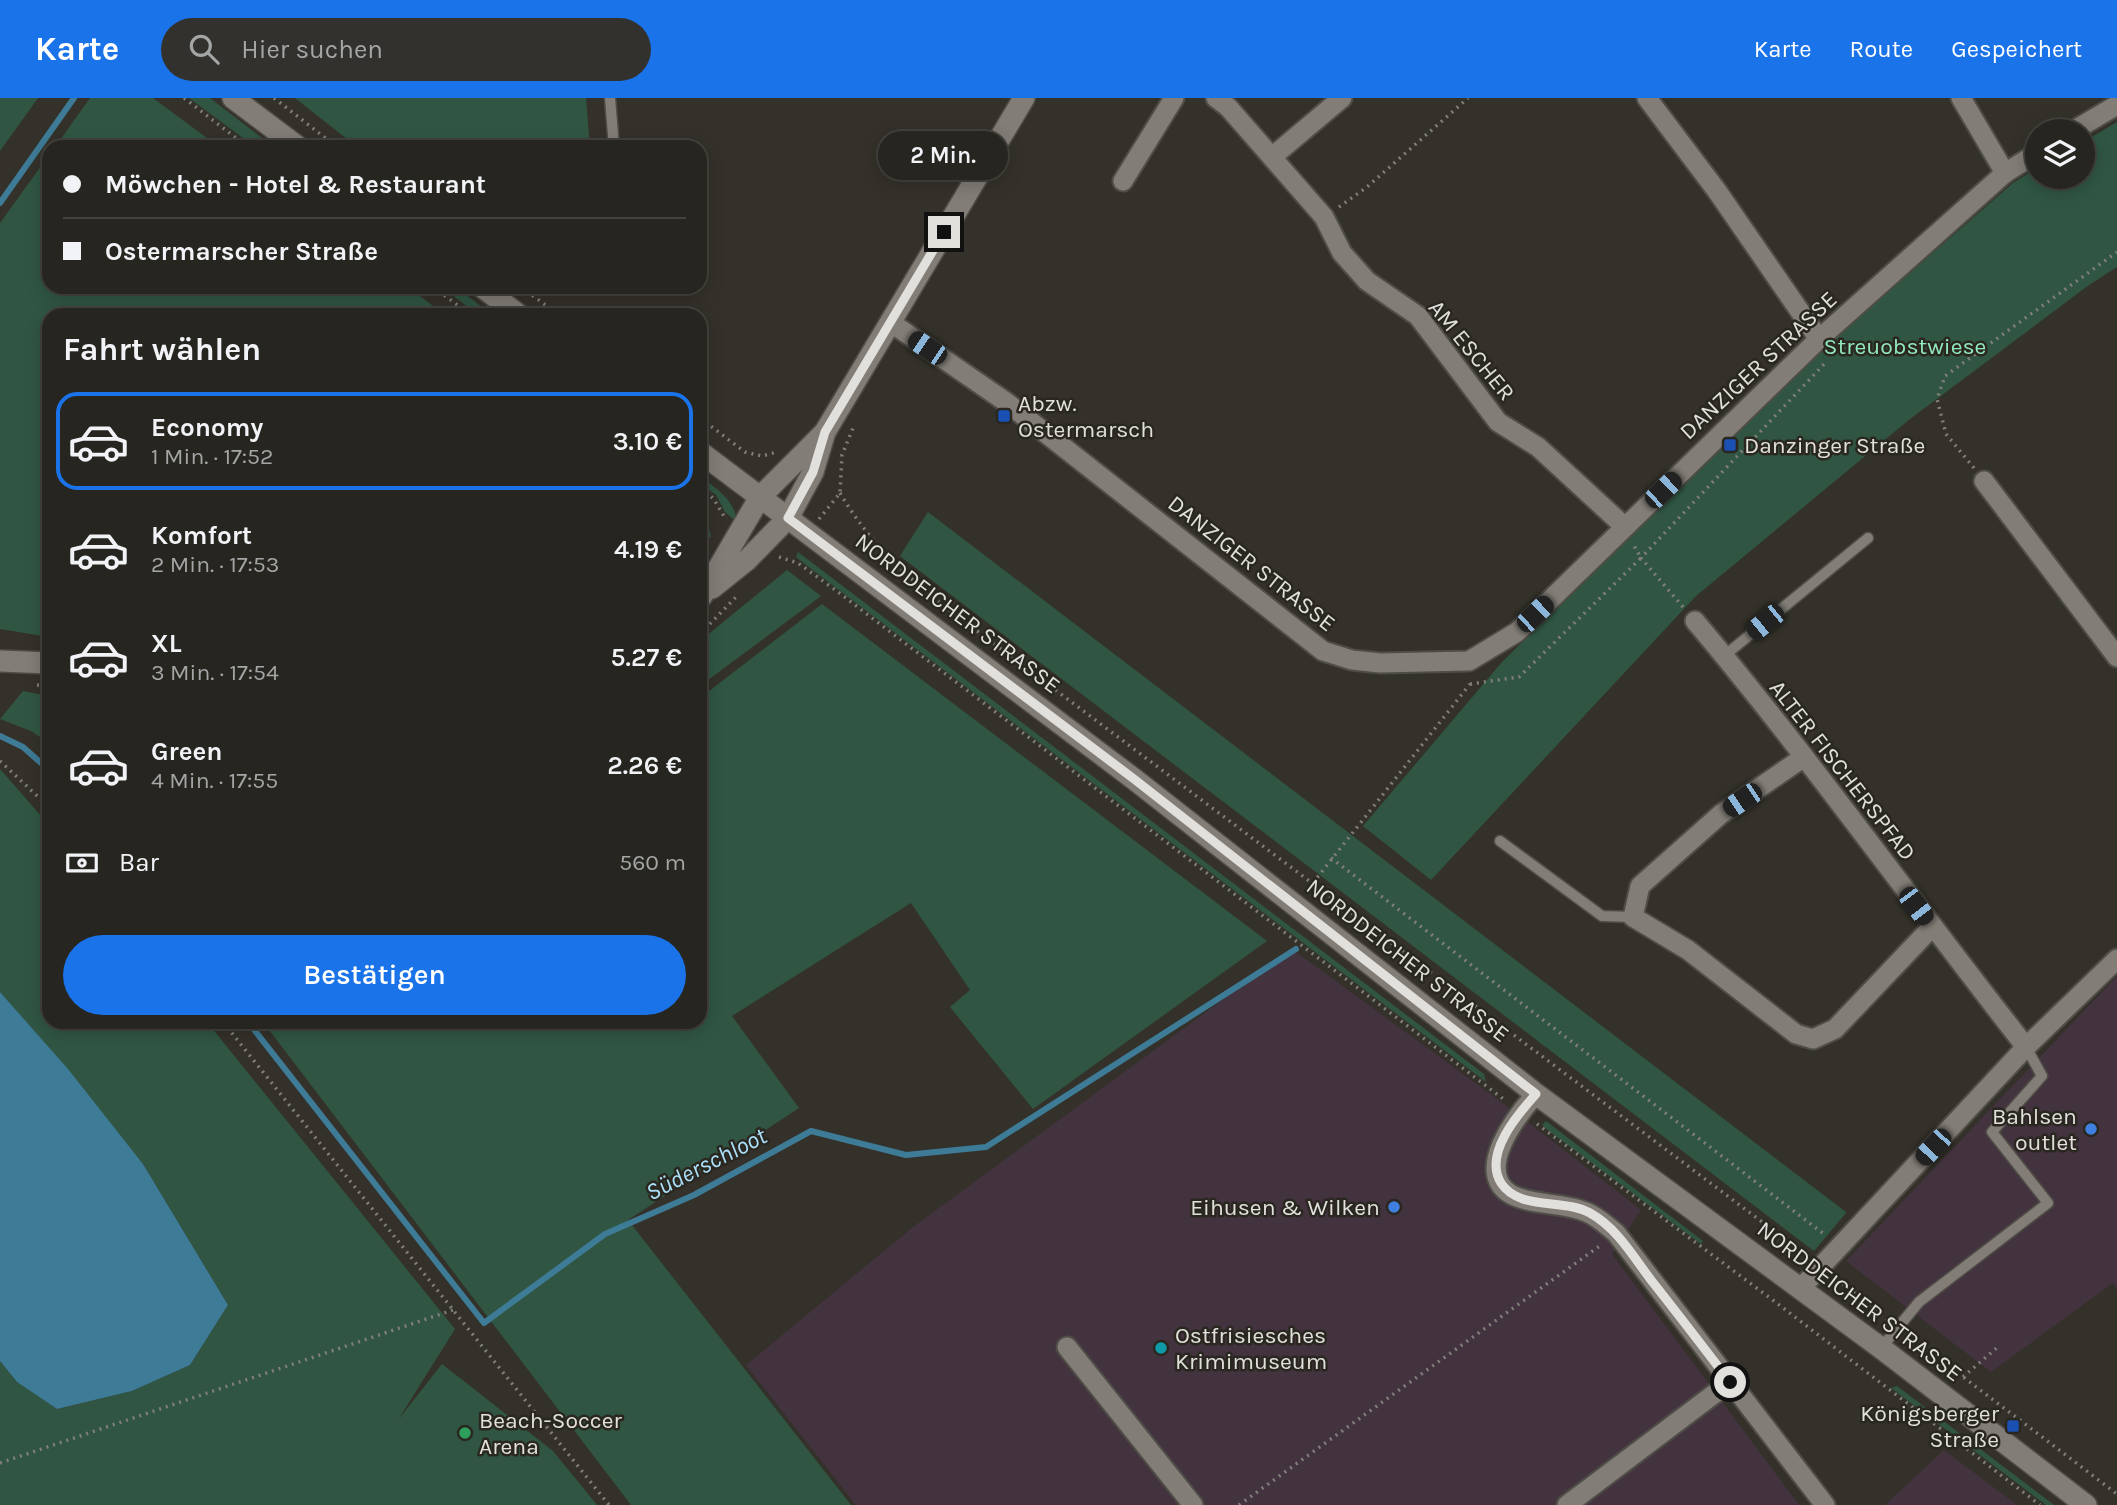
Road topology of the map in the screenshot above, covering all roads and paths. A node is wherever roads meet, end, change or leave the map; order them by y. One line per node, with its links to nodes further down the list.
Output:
1 (184, 98): 14 (path)
2 (233, 98): 15 (main road)
3 (274, 98): 16 (path)
4 (610, 98): 17 (lane)
5 (1024, 98): 30 (main road)
6 (1174, 98): 21 (street)
7 (1216, 98): 18 (street, AM ESCHER)
8 (1342, 98): 18 (street)
9 (1468, 98): 22 (path)
10 (1647, 98): 31 (street)
11 (1961, 98): 20 (street)
12 (2117, 105): 13 (street)
13 (2093, 119)
14 (239, 140)
15 (289, 140)
16 (329, 140)
17 (613, 140)
18 (1272, 157): 22 (street, AM ESCHER)
19 (2025, 160): 20 (street, DANZIGER STRASSE)
20 (2005, 173): 31 (street, DANZIGER STRASSE)
21 (1123, 181)
22 (1324, 217): 41 (street, AM ESCHER)
23 (2117, 252): 37 (path)
24 (442, 294): 27 (path)
25 (491, 294): 28 (main road)
26 (530, 294): 29 (path)
27 (462, 308)
28 (510, 308)
29 (550, 308)
30 (890, 322): 34 (main road); 52 (street, DANZIGER STRASSE)
31 (1819, 339): 41 (street, DANZIGER STRASSE)
32 (1832, 356): 44 (path)
33 (707, 423): 36 (path)
34 (825, 432): 36 (main road); 40 (main road)
35 (707, 457): 39 (main road, NORDDEICHER STRASSE)
36 (796, 460): 39 (main road)
37 (1984, 481): 50 (street)
38 (840, 493): 60 (path, NORDDEICHER STRASSE)
39 (760, 497): 40 (main road, NORDDEICHER STRASSE); 45 (main road)
40 (788, 518): 46 (main road); 66 (main road, NORDDEICHER STRASSE)
41 (1625, 527): 52 (street, DANZIGER STRASSE)
42 (1868, 538): 49 (lane)
43 (786, 558): 67 (path)
44 (1641, 558): 47 (path); 54 (path)
45 (707, 587)
46 (707, 592)
47 (1677, 600)
48 (1695, 621): 49 (street, ALTER FISCHERSPFAD)
49 (1724, 656): 55 (street, ALTER FISCHERSPFAD)
50 (2117, 657)
51 (0, 661): 53 (main road)
52 (1469, 661): 54 (path)
53 (42, 663)
54 (1470, 684): 59 (path)
55 (1804, 757): 61 (street); 62 (street, ALTER FISCHERSPFAD)
56 (0, 761): 57 (path)
57 (42, 800)
58 (1500, 841): 61 (lane)
59 (1331, 858): 60 (path); 69 (path)
60 (1313, 883): 70 (path, NORDDEICHER STRASSE)
61 (1633, 918): 62 (street)
62 (1932, 927): 65 (street, ALTER FISCHERSPFAD)
63 (2117, 959): 65 (street)
64 (229, 1029): 72 (path)
65 (2026, 1047): 69 (street); 73 (lane)
66 (1536, 1094): 67 (street); 71 (main road, NORDDEICHER STRASSE)
67 (1521, 1113): 68 (street); 86 (path)
68 (1616, 1233): 78 (street); 83 (path)
69 (1839, 1246): 70 (street)
70 (1821, 1266): 71 (street); 73 (path, NORDDEICHER STRASSE)
71 (1800, 1289): 76 (main road, NORDDEICHER STRASSE)
72 (453, 1310): 79 (path); 81 (path)
73 (1897, 1327): 76 (lane); 77 (path, NORDDEICHER STRASSE)
74 (2000, 1345): 77 (path)
75 (1067, 1348): 82 (street)
76 (1881, 1348): 87 (main road, NORDDEICHER STRASSE)
77 (1963, 1377): 80 (path, NORDDEICHER STRASSE)
78 (1730, 1382): 84 (street); 85 (street)
79 (0, 1462)
80 (2117, 1494)
81 (609, 1505)
82 (1193, 1505)
83 (1239, 1505)
84 (1567, 1505)
85 (1825, 1505)
86 (2040, 1505)
87 (2086, 1505)

